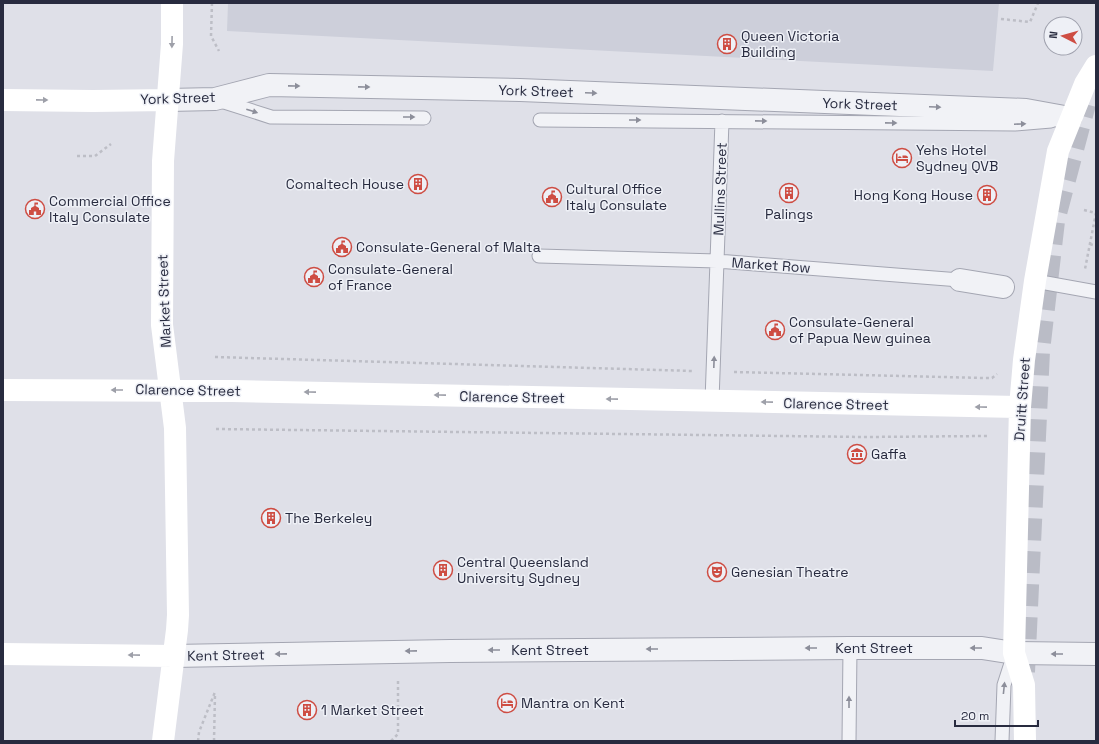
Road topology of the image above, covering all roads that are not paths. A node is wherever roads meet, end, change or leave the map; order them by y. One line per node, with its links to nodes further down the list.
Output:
1 (172, 3): 5 (street, Market Street, one-way to 5)
2 (1096, 66): 7 (street, Druitt Street)
3 (215, 99): 5 (street, York Street); 6 (lane, one-way to 6); 7 (street, York Street, one-way to 7)
4 (3, 100): 5 (street, York Street, one-way to 5)
5 (168, 100): 17 (street, Market Street)
6 (424, 118)
7 (1070, 118): 9 (lane, one-way to 7); 13 (street, Druitt Street)
8 (540, 120): 9 (lane, one-way to 9)
9 (722, 121): 11 (lane, Mullins Street)
10 (539, 256): 11 (lane, Market Row)
11 (717, 261): 12 (lane, Market Row); 18 (lane, Mullins Street, one-way to 11)
12 (960, 280): 14 (street, Market Row)
13 (1035, 281): 15 (lane); 19 (street, Druitt Street)
14 (1003, 287)
15 (1096, 292)
16 (3, 390): 17 (street, Clarence Street, one-way to 16)
17 (170, 390): 18 (street, Clarence Street, one-way to 17); 24 (street, Market Street)
18 (712, 401): 19 (street, Clarence Street, one-way to 18)
19 (1020, 407): 21 (street, Druitt Street)
20 (850, 648): 21 (street, Kent Street, one-way to 20); 24 (street, Kent Street, one-way to 24); 26 (lane, one-way to 20)
21 (1014, 653): 23 (street, Kent Street, one-way to 21); 27 (lane, one-way to 21); 28 (street, Druitt Street)
22 (3, 654): 24 (street, Kent Street, one-way to 22)
23 (1096, 654)
24 (173, 656): 25 (street, Market Street)
25 (163, 741)
26 (849, 741)
27 (1002, 741)
28 (1025, 741)

